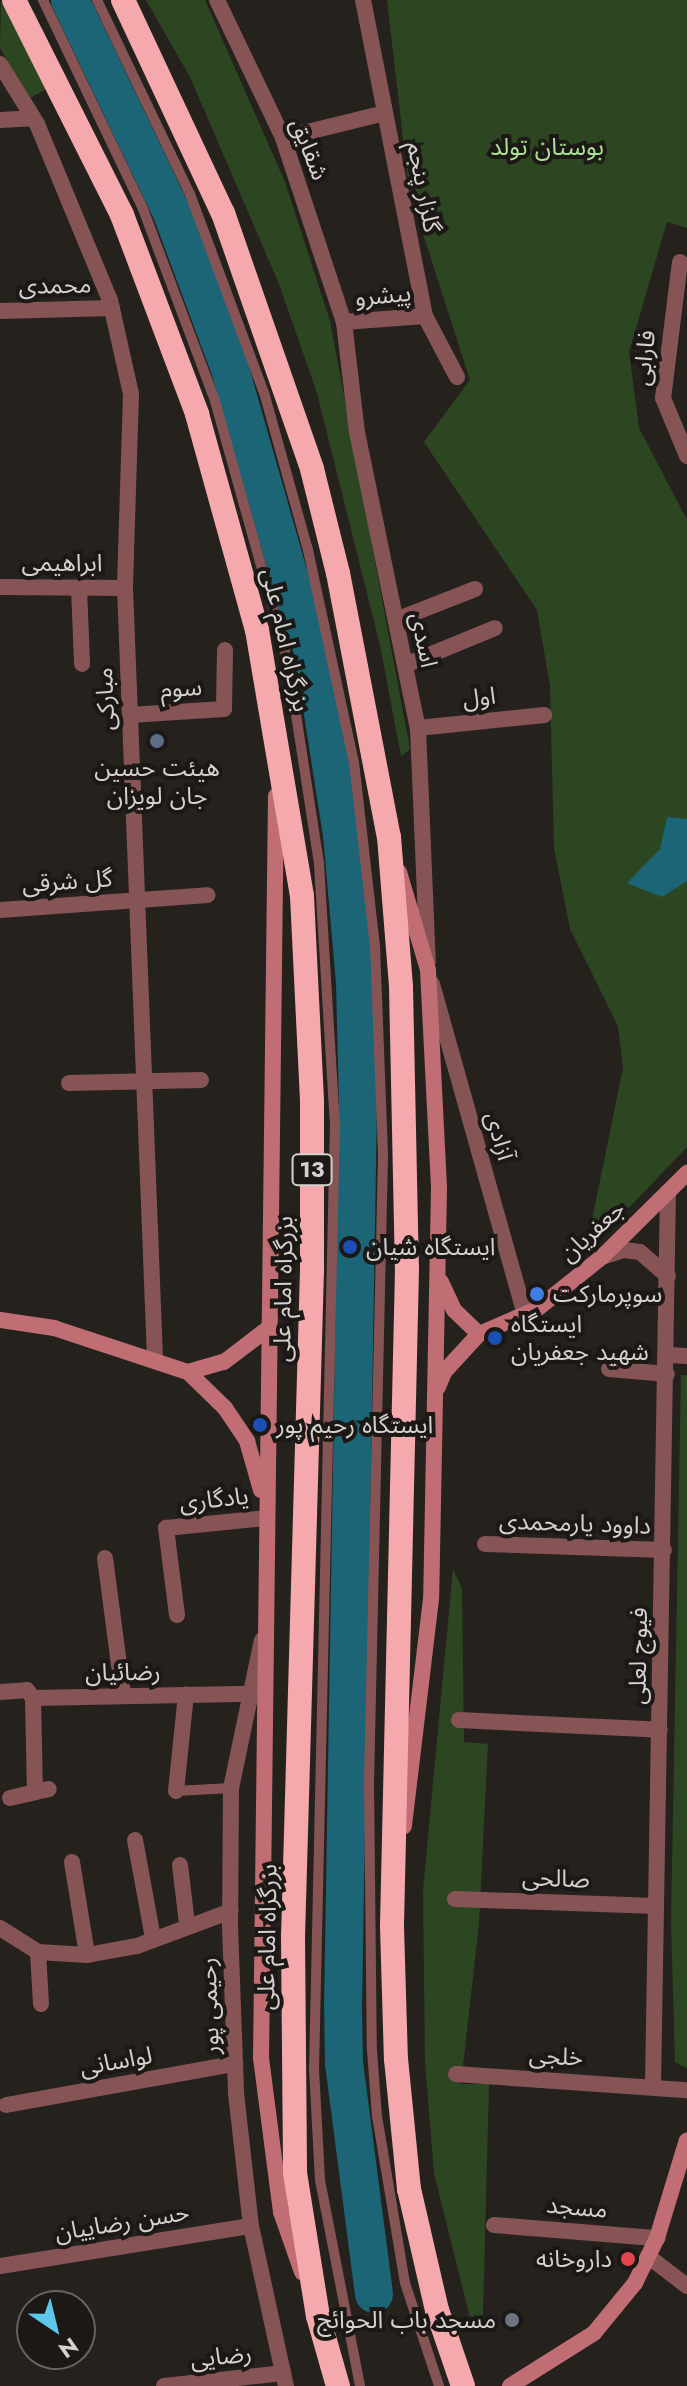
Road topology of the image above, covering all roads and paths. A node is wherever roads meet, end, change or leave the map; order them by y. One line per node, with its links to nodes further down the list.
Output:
1 (14, 0): 30 (highway, بزرگراه امام علی / 13)
2 (43, 0): 102 (lane)
3 (97, 0): 103 (lane)
4 (123, 0): 32 (highway)
5 (217, 0): 11 (street, شقایق)
6 (363, 0): 8 (street, گلزار پنجم)
7 (0, 64): 9 (street, مبارکی)
8 (385, 113): 11 (street); 15 (street, گلزار پنجم)
9 (33, 118): 10 (street); 13 (street, مبارکی)
10 (0, 120)
11 (283, 138): 16 (street, شقایق)
12 (680, 262): 18 (street, فارابی)
13 (112, 308): 14 (street, محمدی); 21 (street, مبارکی)
14 (0, 311)
15 (425, 316): 16 (street, پیشرو); 17 (street, گلزار پنجم)
16 (344, 322): 23 (street, اسدی)
17 (457, 377)
18 (687, 456)
19 (0, 587): 20 (street, ابراهیمی)
20 (79, 588): 21 (street, ابراهیمی); 26 (street)
21 (125, 588): 28 (street, مبارکی)
22 (475, 589): 23 (street)
23 (396, 620): 27 (street, اسدی)
24 (495, 628): 27 (street)
25 (225, 650): 28 (street, سوم)
26 (82, 664)
27 (405, 665): 31 (street, اسدی)
28 (130, 715): 34 (street, مبارکی)
29 (544, 715): 31 (street, اول)
30 (275, 718): 47 (main road); 97 (highway, بزرگراه امام علی / 13)
31 (418, 728): 36 (street, اسدی)
32 (389, 837): 36 (main road); 79 (highway)
33 (207, 895): 34 (street, گل شرقی)
34 (137, 900): 35 (street, گل شرقی); 39 (street, مبارکی)
35 (0, 910)
36 (428, 970): 43 (main road); 45 (street, آزادی)
37 (201, 1080): 39 (street)
38 (69, 1083): 39 (street)
39 (144, 1084): 51 (street, مبارکی)
40 (687, 1173): 41 (main road, جعفریان)
41 (668, 1194): 42 (main road, جعفریان); 44 (street, فیوج لعلی)
42 (602, 1257): 44 (street); 45 (main road, جعفریان)
43 (439, 1272): 48 (main road); 55 (main road)
44 (668, 1276): 49 (street, فیوج لعلی)
45 (525, 1314): 48 (main road, جعفریان)
46 (0, 1320): 51 (main road)
47 (270, 1327): 53 (main road); 56 (main road)
48 (479, 1334): 55 (main road, جعفریان)
49 (668, 1355): 50 (street); 54 (street, فیوج لعلی)
50 (687, 1356)
51 (155, 1359): 53 (main road)
52 (609, 1369): 54 (street)
53 (188, 1372): 56 (main road)
54 (667, 1374): 58 (street, فیوج لعلی)
55 (434, 1395): 79 (main road)
56 (267, 1518): 60 (street, یادگاری); 61 (main road)
57 (485, 1544): 58 (street, داوود یارمحمدی)
58 (664, 1550): 68 (street, فیوج لعلی)
59 (105, 1558): 64 (street)
60 (177, 1615)
61 (265, 1623): 63 (street, رحیمی پور); 97 (main road)
62 (0, 1692): 66 (street, رضائیان)
63 (250, 1694): 65 (street, رضائیان); 69 (street, رحیمی پور)
64 (123, 1695): 65 (street, رضائیان); 66 (street, رضائیان)
65 (186, 1695): 70 (street)
66 (33, 1698): 71 (street)
67 (459, 1720): 68 (street)
68 (660, 1730): 76 (street, فیوج لعلی)
69 (231, 1788): 70 (lane); 77 (street, رحیمی پور)
70 (176, 1791)
71 (10, 1798)
72 (135, 1840): 81 (street)
73 (72, 1862): 83 (street)
74 (180, 1865): 78 (street)
75 (455, 1899): 76 (street, صالحی)
76 (656, 1906): 87 (street, فیوج لعلی)
77 (231, 1911): 78 (street); 85 (street, رحیمی پور)
78 (187, 1924): 81 (street)
79 (392, 1927): 104 (highway)
80 (0, 1928): 82 (street)
81 (153, 1938): 83 (street)
82 (38, 1952): 83 (street); 84 (street)
83 (87, 1955)
84 (41, 2004)
85 (235, 2064): 89 (street, لواسانی); 92 (street, رحیمی پور)
86 (456, 2074): 87 (street, خلجی)
87 (653, 2085): 88 (street)
88 (687, 2090)
89 (6, 2105)
90 (687, 2140): 93 (main road)
91 (494, 2225): 93 (street, مسجد)
92 (251, 2226): 95 (street, حسن رضاییان); 98 (street, رحیمی پور)
93 (657, 2238): 94 (main road)
94 (649, 2257): 96 (street); 99 (main road)
95 (0, 2266)
96 (687, 2286)
97 (318, 2316): 101 (highway, بزرگراه امام علی / 13)
98 (285, 2380): 100 (street, رضایی)
99 (511, 2385)
100 (164, 2386)
101 (338, 2386)
102 (360, 2386)
103 (439, 2386)
104 (463, 2386)

